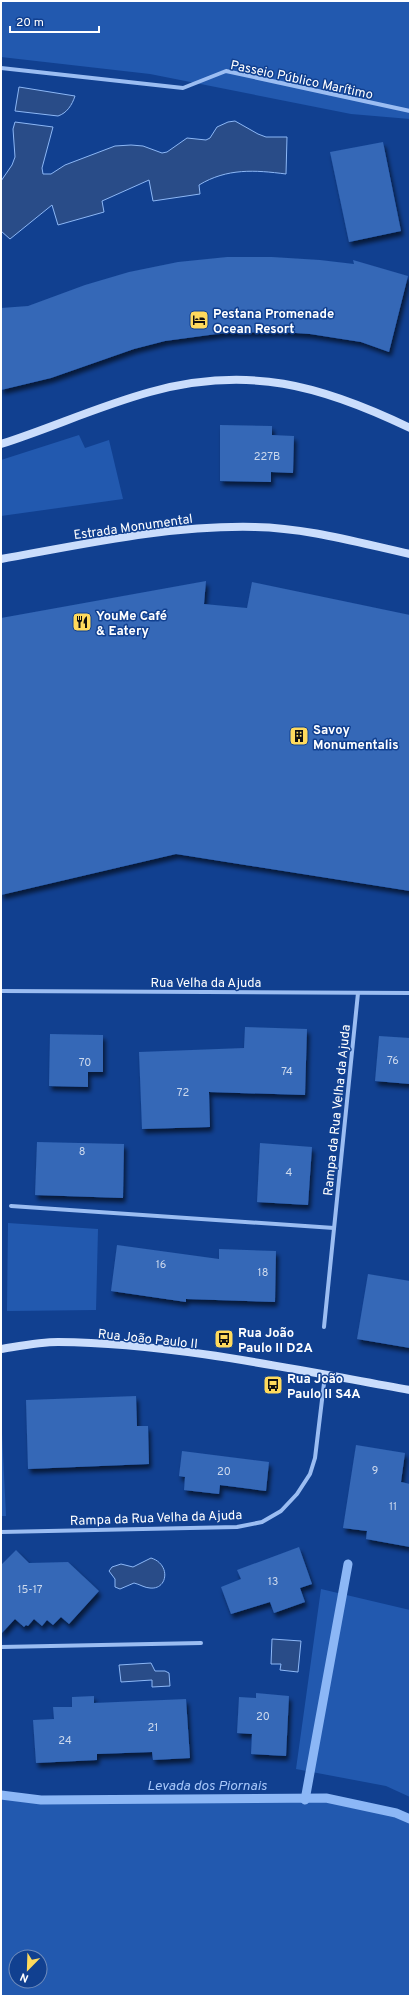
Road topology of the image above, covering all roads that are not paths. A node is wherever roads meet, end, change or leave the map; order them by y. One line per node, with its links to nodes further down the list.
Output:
1 (1, 68): 2 (street, Passeio Público Marítimo)
2 (410, 112)
3 (410, 428): 4 (street)
4 (1, 444)
5 (410, 554): 6 (street, Estrada Monumental)
6 (1, 559)
7 (1, 991): 8 (street, Rua Velha da Ajuda)
8 (358, 993): 9 (street, Rua Velha da Ajuda); 11 (street, Rampa da Rua Velha da Ajuda)
9 (410, 993)
10 (11, 1206): 11 (street)
11 (334, 1228): 12 (street, Rampa da Rua Velha da Ajuda)
12 (324, 1328)
13 (1, 1349): 14 (street, Rua João Paulo II)
14 (325, 1375): 15 (street, Rua João Paulo II); 16 (street, Rampa da Rua Velha da Ajuda)
15 (410, 1390)
16 (1, 1532)
17 (201, 1643): 18 (street)
18 (1, 1647)

